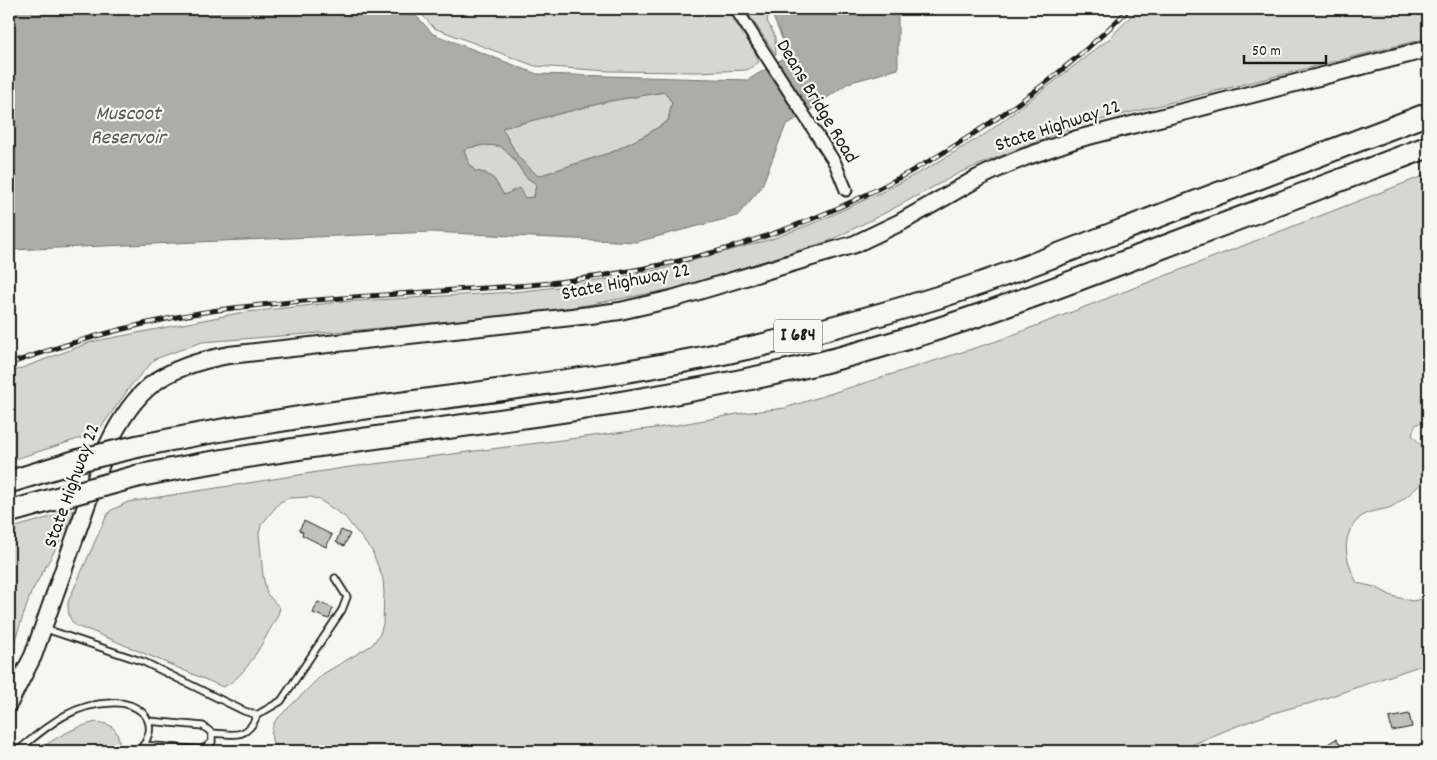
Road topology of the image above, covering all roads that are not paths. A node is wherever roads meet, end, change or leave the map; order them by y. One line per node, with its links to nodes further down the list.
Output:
1 (736, 9): 5 (street, Deans Bridge Road)
2 (1428, 49): 9 (main road, State Highway 22)
3 (1428, 114): 6 (highway, I 684, bridge)
4 (1428, 147): 7 (highway, I 684, bridge)
5 (846, 190)
6 (9, 482)
7 (9, 512)
8 (335, 578): 11 (lane)
9 (44, 628): 10 (main road, State Highway 22); 11 (lane)
10 (9, 704)
11 (257, 715): 13 (lane)
12 (148, 721): 13 (lane); 14 (lane); 15 (lane)
13 (212, 733): 14 (lane)
14 (143, 745): 16 (lane)
15 (17, 751)
16 (140, 751)

